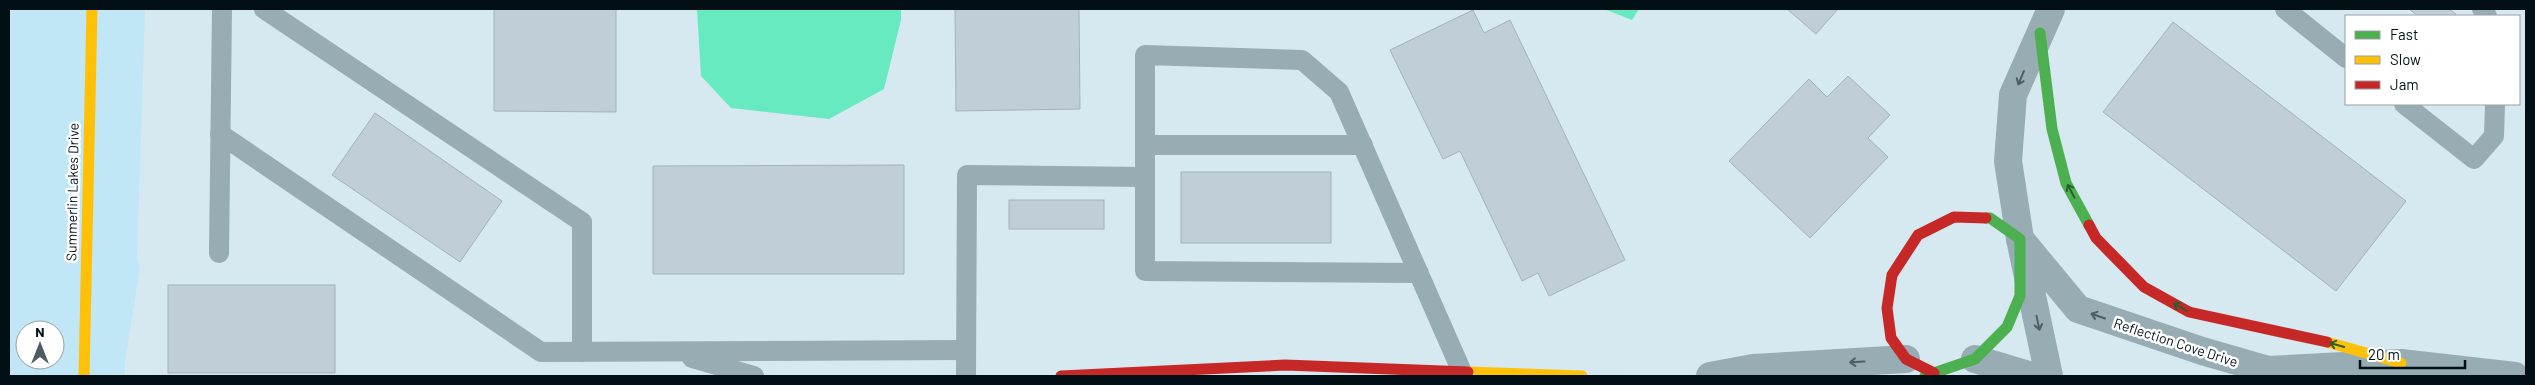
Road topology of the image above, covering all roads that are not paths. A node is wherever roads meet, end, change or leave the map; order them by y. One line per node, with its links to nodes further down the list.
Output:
1 (92, 9): 23 (street, Summerlin Lakes Drive)
2 (222, 9): 9 (lane)
3 (264, 9): 17 (lane)
4 (2285, 9): 6 (lane)
5 (2046, 21): 13 (street, one-way to 13); 20 (street, one-way to 5)
6 (2345, 57)
7 (2405, 105): 8 (lane)
8 (2495, 105)
9 (220, 134): 14 (lane); 17 (lane)
10 (1145, 145): 11 (lane); 11 (lane); 12 (lane)
11 (1363, 146): 15 (lane)
12 (1145, 177): 15 (lane); 16 (lane)
13 (2020, 239): 19 (street); 20 (street, Reflection Cove Drive, one-way to 13); 21 (street); 30 (street, one-way to 30)
14 (219, 253)
15 (1419, 273): 22 (lane)
16 (966, 350): 18 (lane); 25 (lane)
17 (582, 352): 18 (lane)
18 (674, 352): 24 (lane)
19 (1975, 359): 21 (street); 29 (street)
20 (2401, 364): 31 (street, Reflection Cove Drive)
21 (1922, 370): 28 (street, one-way to 28)
22 (1462, 372): 26 (street); 27 (street)
23 (84, 376)
24 (754, 376)
25 (966, 376)
26 (1061, 376)
27 (1582, 376)
28 (1710, 376)
29 (2032, 376)
30 (2049, 376)
31 (2515, 376)

